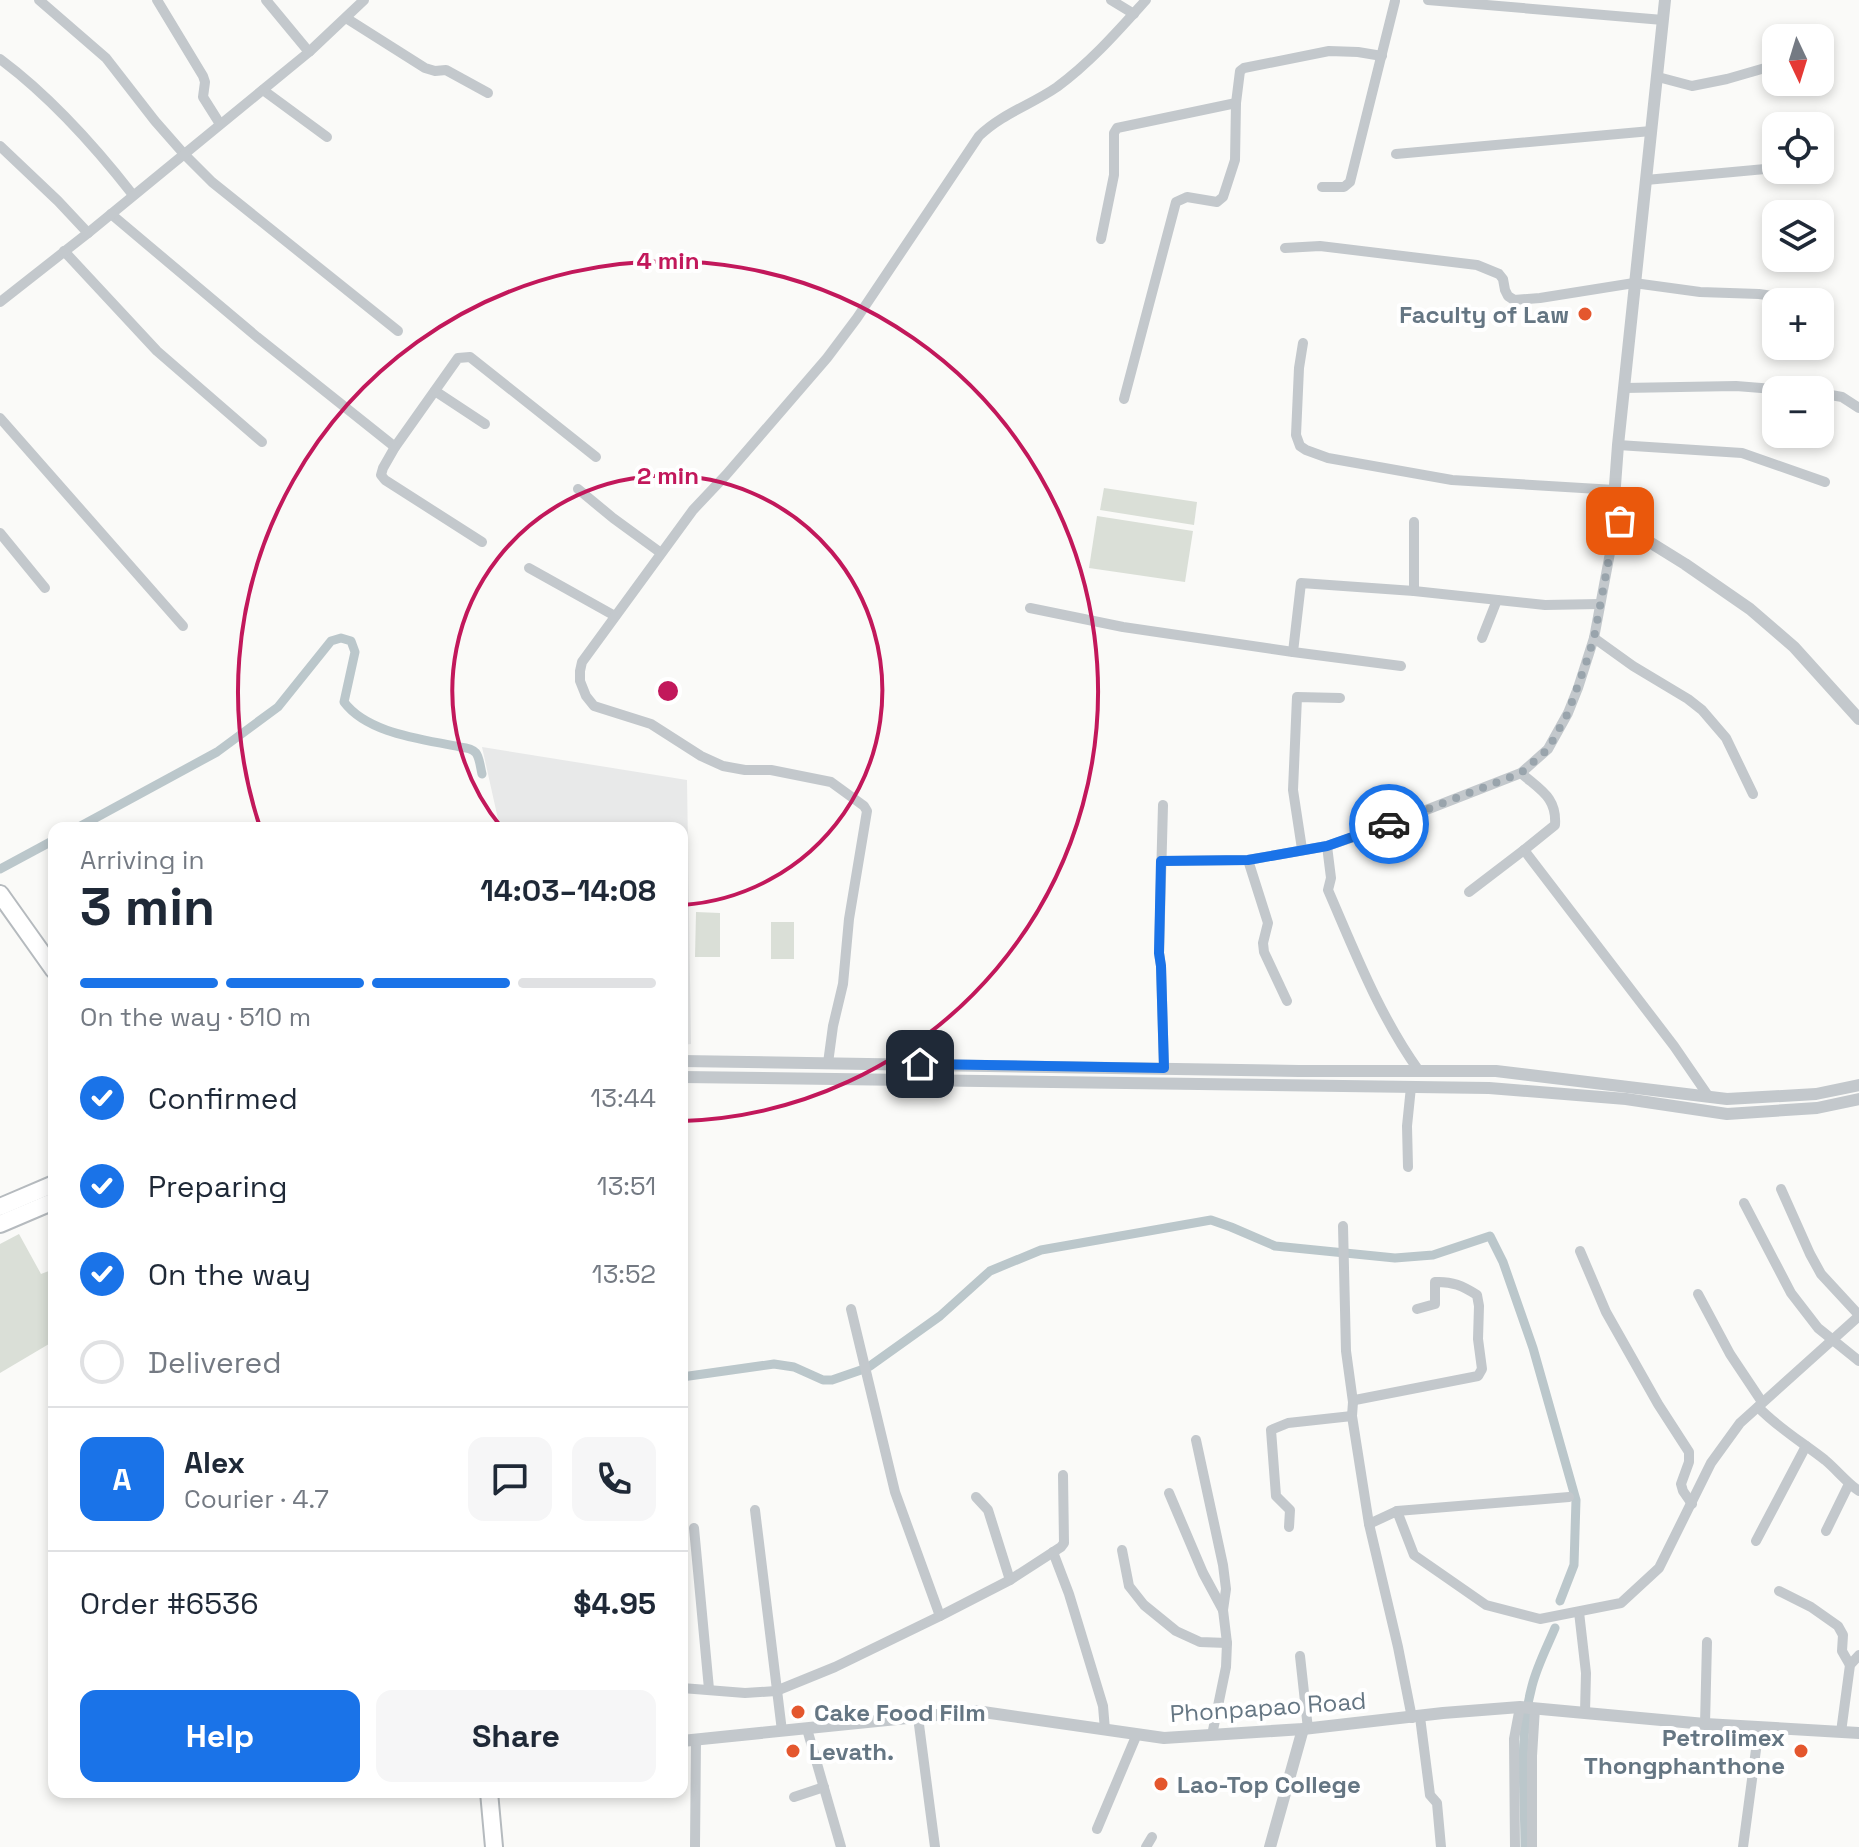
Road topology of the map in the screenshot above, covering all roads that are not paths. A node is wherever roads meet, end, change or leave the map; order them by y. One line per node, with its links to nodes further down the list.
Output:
1 (39, 0): 26 (street)
2 (157, 0): 22 (street)
3 (266, 0): 14 (street)
4 (364, 0): 12 (street)
5 (1111, 0): 11 (street)
6 (1146, 0): 11 (street)
7 (1392, 0): 8 (street); 15 (street)
8 (1405, 0)
9 (1428, 0): 13 (street)
10 (1665, 0): 13 (street)
11 (1134, 14): 61 (street)
12 (346, 18): 14 (street); 20 (street)
13 (1663, 20): 18 (street)
14 (309, 52): 19 (street)
15 (1382, 56): 21 (street); 30 (street)
16 (0, 59): 31 (street)
17 (1762, 69): 18 (street)
18 (1658, 77): 23 (street)
19 (263, 90): 22 (street); 24 (street)
20 (488, 93)
21 (1236, 103): 34 (street); 46 (street)
22 (220, 124): 26 (street)
23 (1651, 131): 27 (street); 29 (street)
24 (327, 137)
25 (0, 146): 33 (street)
26 (184, 154): 31 (street); 40 (street)
27 (1396, 154)
28 (1762, 169): 29 (street)
29 (1646, 180): 37 (street)
30 (1322, 187)
31 (133, 195): 32 (street)
32 (111, 214): 33 (street); 52 (street)
33 (88, 233): 36 (street)
34 (1101, 239)
35 (1285, 248): 37 (street)
36 (64, 251): 39 (street); 50 (street)
37 (1634, 283): 38 (street); 42 (street)
38 (1762, 294)
39 (0, 302)
40 (398, 331)
41 (1303, 343): 56 (street)
42 (1624, 388): 43 (street); 51 (street)
43 (1762, 388)
44 (435, 391): 49 (street); 52 (street); 53 (street)
45 (1834, 396): 47 (street)
46 (1124, 399)
47 (1859, 408)
48 (0, 418): 69 (street)
49 (485, 424)
50 (262, 442)
51 (1618, 445): 54 (street); 56 (street)
52 (395, 447): 60 (street)
53 (596, 457)
54 (1825, 482)
55 (578, 489): 61 (street)
56 (1615, 490): 57 (street)
57 (1620, 521): 66 (street); 75 (street)
58 (1414, 522): 64 (street)
59 (0, 533): 63 (street)
60 (482, 542)
61 (661, 553): 68 (street)
62 (529, 568): 68 (street)
63 (45, 588)
64 (1414, 591): 65 (street); 72 (street)
65 (1497, 600): 66 (street); 70 (street)
66 (1600, 604): 71 (street)
67 (1030, 608): 72 (street)
68 (615, 616): 89 (street)
69 (183, 626)
70 (1482, 638)
71 (1594, 638): 76 (street); 77 (street)
72 (1293, 652): 73 (street)
73 (1401, 666)
74 (1340, 698): 80 (street)
75 (1859, 719)
76 (1521, 773): 79 (street); 81 (street)
77 (1753, 794)
78 (1163, 805): 83 (street)
79 (1327, 846): 80 (street); 91 (street)
80 (1302, 849): 82 (street)
81 (1524, 850): 84 (street); 95 (street)
82 (1248, 860): 83 (street); 87 (street)
83 (1161, 861): 90 (street)
84 (1469, 892)
85 (0, 894): 86 (main road)
86 (48, 962)
87 (1287, 1001)
88 (688, 1061): 89 (street)
89 (828, 1063): 90 (street)
90 (1164, 1068): 91 (street)
91 (1419, 1071): 95 (street)
92 (688, 1077): 94 (street)
93 (1859, 1085): 95 (street)
94 (1411, 1087): 96 (street); 97 (street)
95 (1709, 1097)
96 (1859, 1099)
97 (1408, 1167)
98 (48, 1187): 102 (main road)
99 (1781, 1189): 109 (street)
100 (1744, 1203): 110 (street)
101 (48, 1204): 103 (main road)
102 (0, 1207)
103 (0, 1224)
104 (1343, 1226): 112 (street)
105 (1580, 1251): 123 (street)
106 (1698, 1294): 113 (street)
107 (851, 1309): 137 (street)
108 (1417, 1309): 112 (street)
109 (1859, 1316): 110 (street)
110 (1832, 1339): 111 (street); 113 (street)
111 (1859, 1361)
112 (1353, 1402): 114 (street)
113 (1760, 1405): 116 (street); 123 (street)
114 (1352, 1416): 126 (street); 127 (street)
115 (1196, 1440): 135 (street)
116 (1806, 1446): 118 (street); 130 (street)
117 (1063, 1475): 132 (street)
118 (1849, 1484): 119 (street); 129 (street)
119 (1859, 1491)
120 (1169, 1493): 135 (street)
121 (976, 1497): 133 (street)
122 (1569, 1497): 125 (street)
123 (1692, 1504): 136 (street)
124 (755, 1510): 145 (street)
125 (1397, 1511): 126 (street); 136 (street)
126 (1369, 1524): 149 (street)
127 (1289, 1527)
128 (694, 1528): 144 (street)
129 (1826, 1531)
130 (1756, 1541)
131 (1122, 1550): 139 (street)
132 (1053, 1552): 133 (street); 154 (street)
133 (1010, 1580): 137 (street)
134 (1779, 1591): 142 (street)
135 (1223, 1610): 139 (street)
136 (1579, 1612): 147 (street)
137 (940, 1616): 145 (street)
138 (1707, 1642): 150 (street)
139 (1227, 1643): 159 (street)
140 (1859, 1655): 142 (street)
141 (1300, 1656): 153 (street)
142 (1850, 1665): 156 (street)
143 (688, 1688): 144 (street)
144 (709, 1689): 145 (street)
145 (776, 1691): 155 (street)
146 (1529, 1708): 147 (street, Phonpapao Road); 149 (street, Phonpapao Road); 172 (street); 173 (street)
147 (1585, 1712): 150 (street, Phonpapao Road)
148 (918, 1717): 152 (street, Phonpapao Road); 154 (street, Phonpapao Road); 169 (street)
149 (1416, 1717): 153 (street, Phonpapao Road); 171 (street)
150 (1705, 1724): 151 (street, Phonpapao Road)
151 (1759, 1727): 156 (street, Phonpapao Road); 174 (street)
152 (807, 1729): 155 (street, Phonpapao Road); 162 (street)
153 (1305, 1729): 159 (street, Phonpapao Road); 170 (street)
154 (1105, 1730): 158 (street, Phonpapao Road)
155 (782, 1731): 160 (street, Phonpapao Road)
156 (1841, 1732): 157 (street, Phonpapao Road)
157 (1859, 1733)
158 (1137, 1734): 159 (street, Phonpapao Road); 165 (street)
159 (1212, 1735)
160 (696, 1740): 161 (street, Phonpapao Road); 167 (street)
161 (688, 1741)
162 (824, 1787): 163 (street); 168 (street)
163 (794, 1797)
164 (490, 1798): 166 (main road)
165 (1097, 1829)
166 (494, 1847)
167 (695, 1847)
168 (841, 1847)
169 (935, 1847)
170 (1270, 1847)
171 (1441, 1847)
172 (1515, 1847)
173 (1532, 1847)
174 (1743, 1847)

